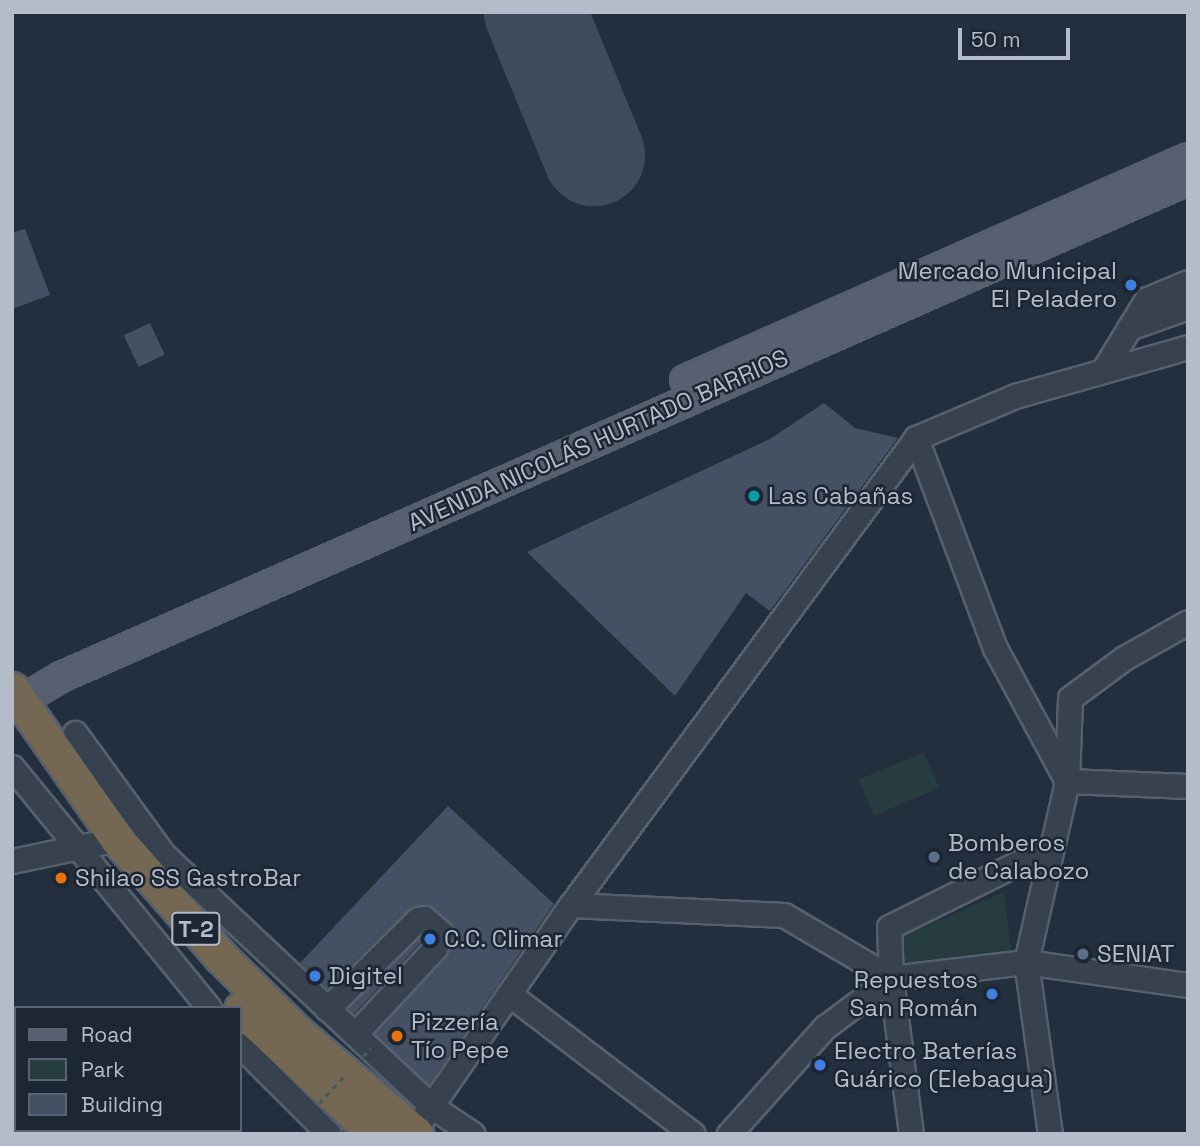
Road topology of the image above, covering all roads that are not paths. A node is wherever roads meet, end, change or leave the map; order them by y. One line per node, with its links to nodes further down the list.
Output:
1 (1188, 158): 10 (main road, AVENIDA NICOLÁS HURTADO BARRIOS)
2 (1188, 180): 10 (main road, AVENIDA NICOLÁS HURTADO BARRIOS)
3 (1188, 282): 5 (street)
4 (1188, 307): 5 (street)
5 (1129, 328): 7 (street)
6 (1188, 346): 7 (street)
7 (1103, 371): 8 (street)
8 (916, 438): 13 (street); 18 (street)
9 (1188, 622): 13 (street)
10 (14, 701): 15 (highway, T-2)
11 (75, 733): 25 (street)
12 (12, 767): 15 (street)
13 (1067, 781): 14 (street); 16 (street)
14 (1188, 786)
15 (96, 845): 17 (street); 23 (street); 24 (highway, T-2); 30 (highway, T-2)
16 (1052, 846): 19 (street); 20 (street)
17 (12, 861)
18 (571, 905): 20 (street); 22 (street)
19 (1026, 962): 20 (street); 21 (street); 36 (street)
20 (891, 978): 34 (street); 35 (street)
21 (1188, 985)
22 (509, 994): 30 (street); 33 (street)
23 (208, 1006)
24 (226, 1006)
25 (327, 1009): 27 (street); 27 (street)
26 (242, 1032): 29 (highway, T-2)
27 (363, 1046): 30 (street)
28 (242, 1047): 29 (street)
29 (260, 1061): 30 (highway, T-2); 31 (street)
30 (399, 1124): 32 (street)
31 (329, 1134)
32 (473, 1134)
33 (693, 1134)
34 (729, 1134)
35 (911, 1134)
36 (1050, 1134)

